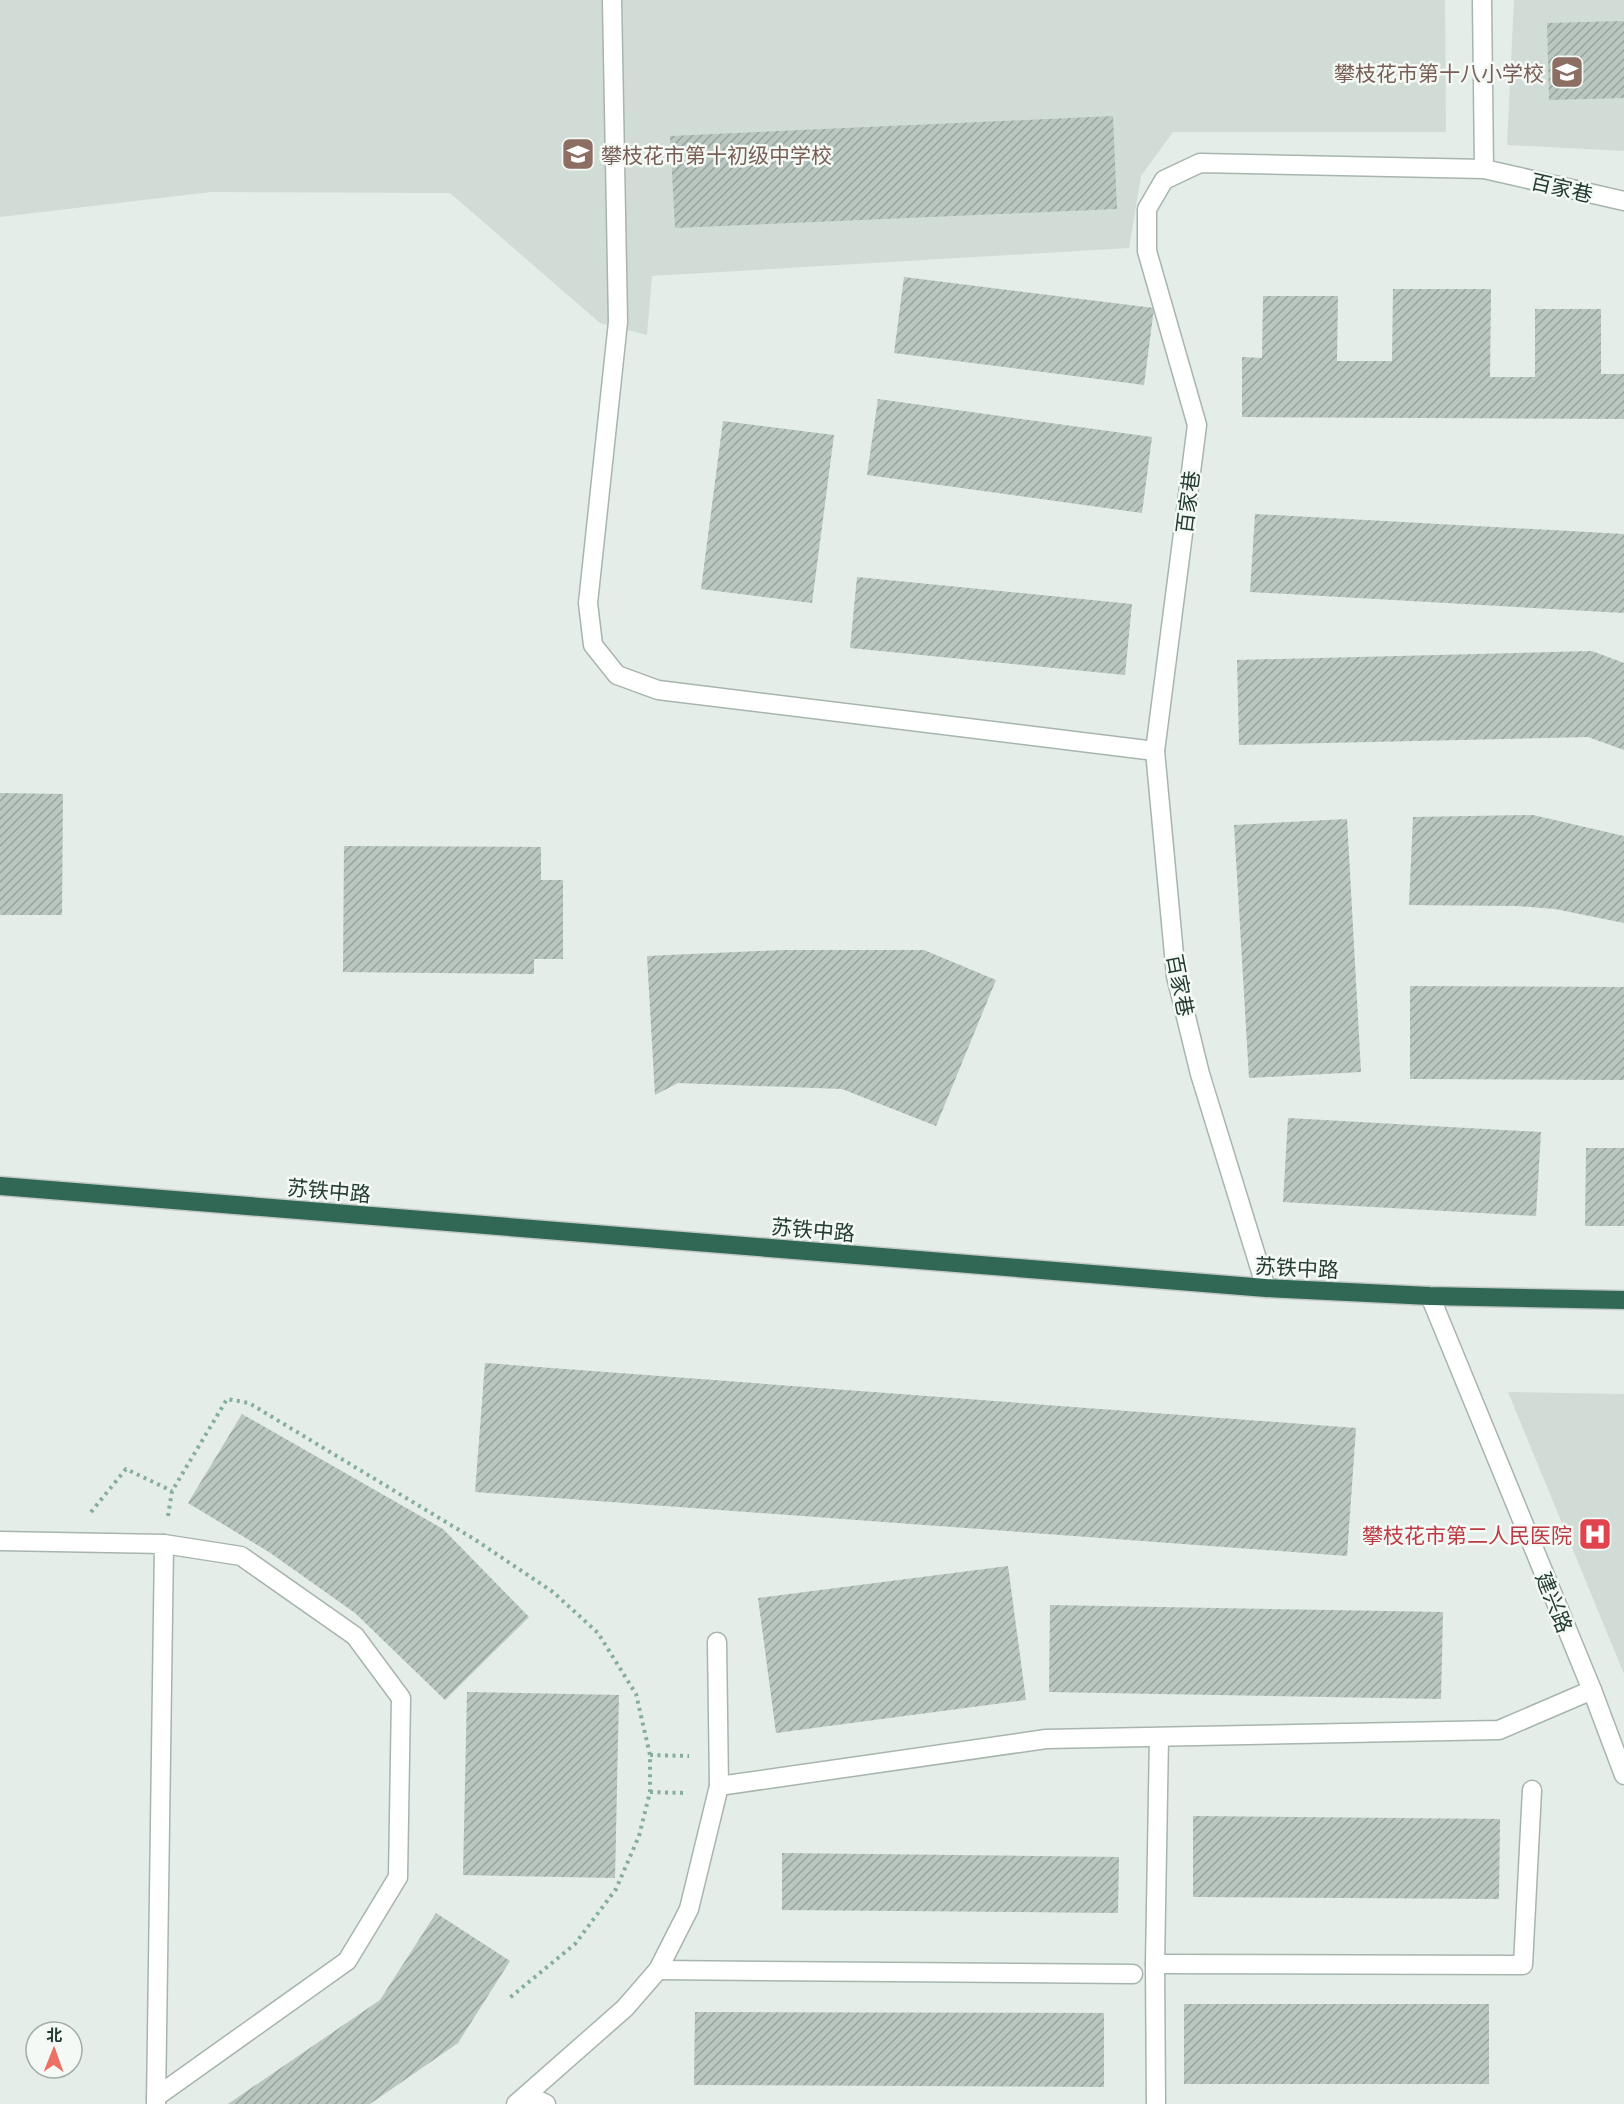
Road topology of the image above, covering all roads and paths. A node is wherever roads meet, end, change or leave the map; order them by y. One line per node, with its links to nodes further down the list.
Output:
1 (612, 0): 5 (street)
2 (1482, 0): 3 (street)
3 (1484, 169): 4 (street, 百家巷); 5 (street, 百家巷)
4 (1624, 201)
5 (1155, 751): 7 (street, 百家巷)
6 (0, 1186): 7 (highway, 苏铁中路)
7 (1266, 1288): 8 (highway, 苏铁中路)
8 (1430, 1296): 9 (highway, 苏铁中路); 15 (street, 建兴路)
9 (1624, 1300)
10 (172, 1491): 11 (path); 13 (path); 17 (path)
11 (88, 1517)
12 (0, 1541): 13 (street)
13 (164, 1544): 27 (street); 27 (street)
14 (717, 1642): 18 (street)
15 (1592, 1690): 16 (street); 19 (street, 建兴路)
16 (1159, 1737): 20 (street); 22 (street)
17 (650, 1755): 18 (path); 25 (path)
18 (719, 1757): 20 (street)
19 (1624, 1775)
20 (719, 1786): 23 (street)
21 (1532, 1790): 22 (street)
22 (1155, 1964): 29 (street)
23 (658, 1970): 24 (street); 26 (street)
24 (1133, 1974)
25 (507, 2000)
26 (521, 2100): 28 (street)
27 (156, 2101)
28 (546, 2104)
29 (1156, 2104)

